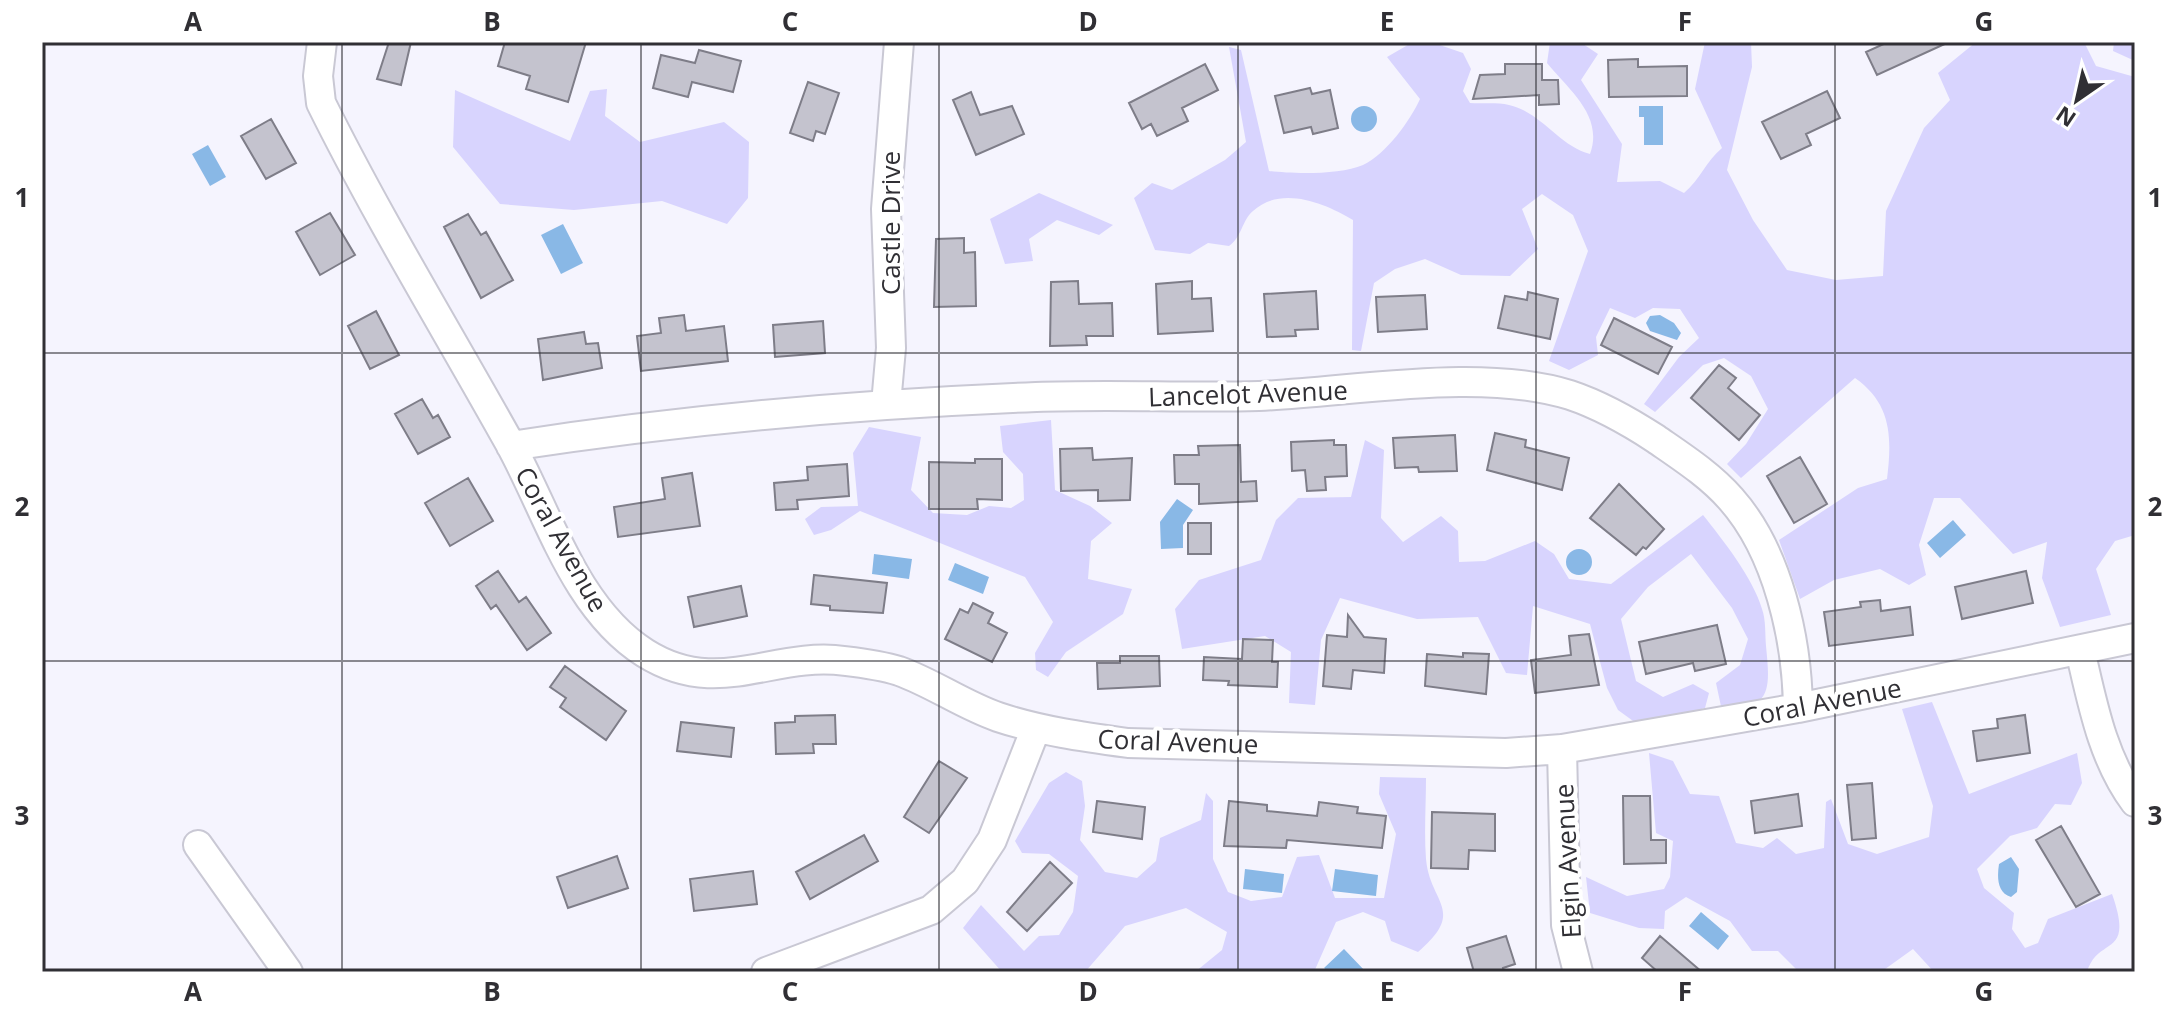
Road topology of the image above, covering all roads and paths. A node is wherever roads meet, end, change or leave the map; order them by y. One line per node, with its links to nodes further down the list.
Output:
1 (322, 42): 4 (street, Coral Avenue)
2 (899, 42): 3 (street, Castle Drive)
3 (886, 404): 4 (street, Lancelot Avenue); 7 (street, Lancelot Avenue)
4 (511, 446): 8 (street, Coral Avenue)
5 (2135, 638): 6 (street, Coral Avenue)
6 (2080, 650): 7 (street, Coral Avenue); 10 (street)
7 (1798, 708): 9 (street, Coral Avenue)
8 (1036, 728): 9 (street, Coral Avenue); 12 (street)
9 (1562, 749): 14 (street, Elgin Avenue)
10 (2135, 802)
11 (198, 845): 13 (street)
12 (785, 969)
13 (288, 972)
14 (1578, 972)

